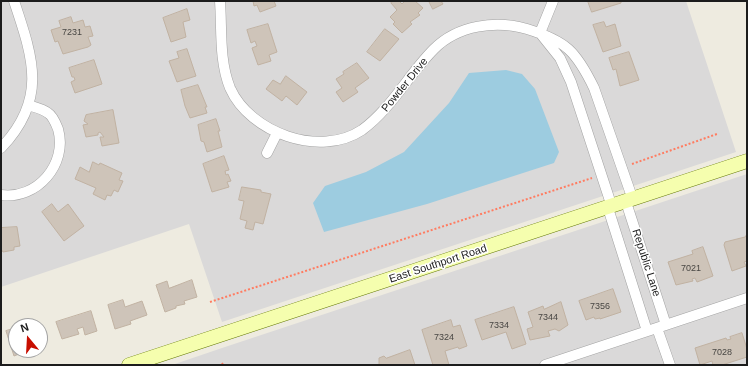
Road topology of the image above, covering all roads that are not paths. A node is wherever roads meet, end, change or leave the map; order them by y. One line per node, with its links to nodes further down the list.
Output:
1 (14, 1): 5 (street)
2 (220, 1): 6 (street, Powder Drive)
3 (553, 1): 4 (street)
4 (540, 33): 6 (street, Powder Drive); 11 (street, Powder Drive); 12 (street)
5 (28, 105): 7 (street); 10 (street)
6 (277, 133): 8 (street)
7 (1, 148)
8 (267, 153)
9 (747, 161): 11 (main road, East Southport Road)
10 (1, 195)
11 (629, 201): 12 (main road, East Southport Road); 14 (street, Republic Lane)
12 (610, 208): 15 (street, Republic Lane); 16 (main road, East Southport Road)
13 (747, 298): 14 (street)
14 (662, 326): 15 (street); 18 (street, Republic Lane)
15 (647, 331): 17 (street)
16 (129, 365)
17 (545, 365)
18 (670, 365)

